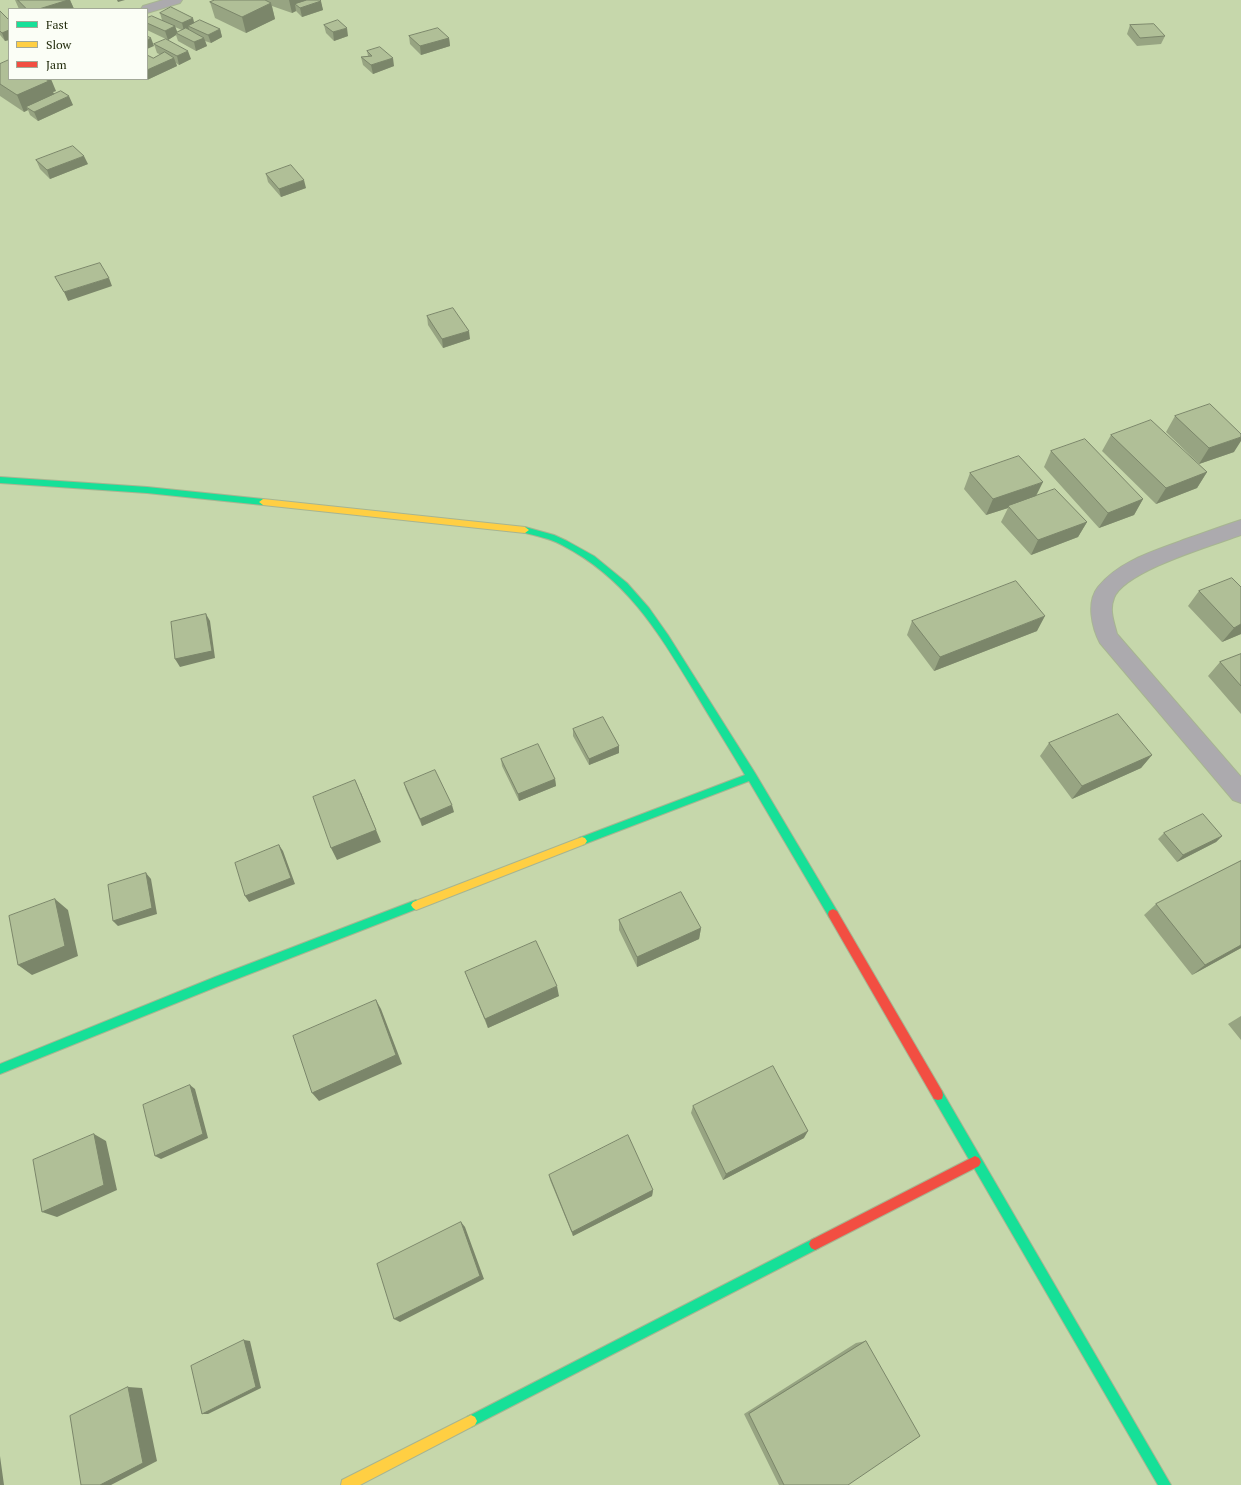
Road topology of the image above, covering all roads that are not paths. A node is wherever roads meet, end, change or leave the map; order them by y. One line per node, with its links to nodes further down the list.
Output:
1 (176, 0): 2 (street)
2 (148, 9)
3 (0, 480): 5 (street)
4 (1241, 527): 6 (street)
5 (752, 776): 7 (street); 8 (street)
6 (1241, 793)
7 (0, 1069)
8 (975, 1162): 9 (street); 10 (street)
9 (347, 1485)
10 (1165, 1485)

